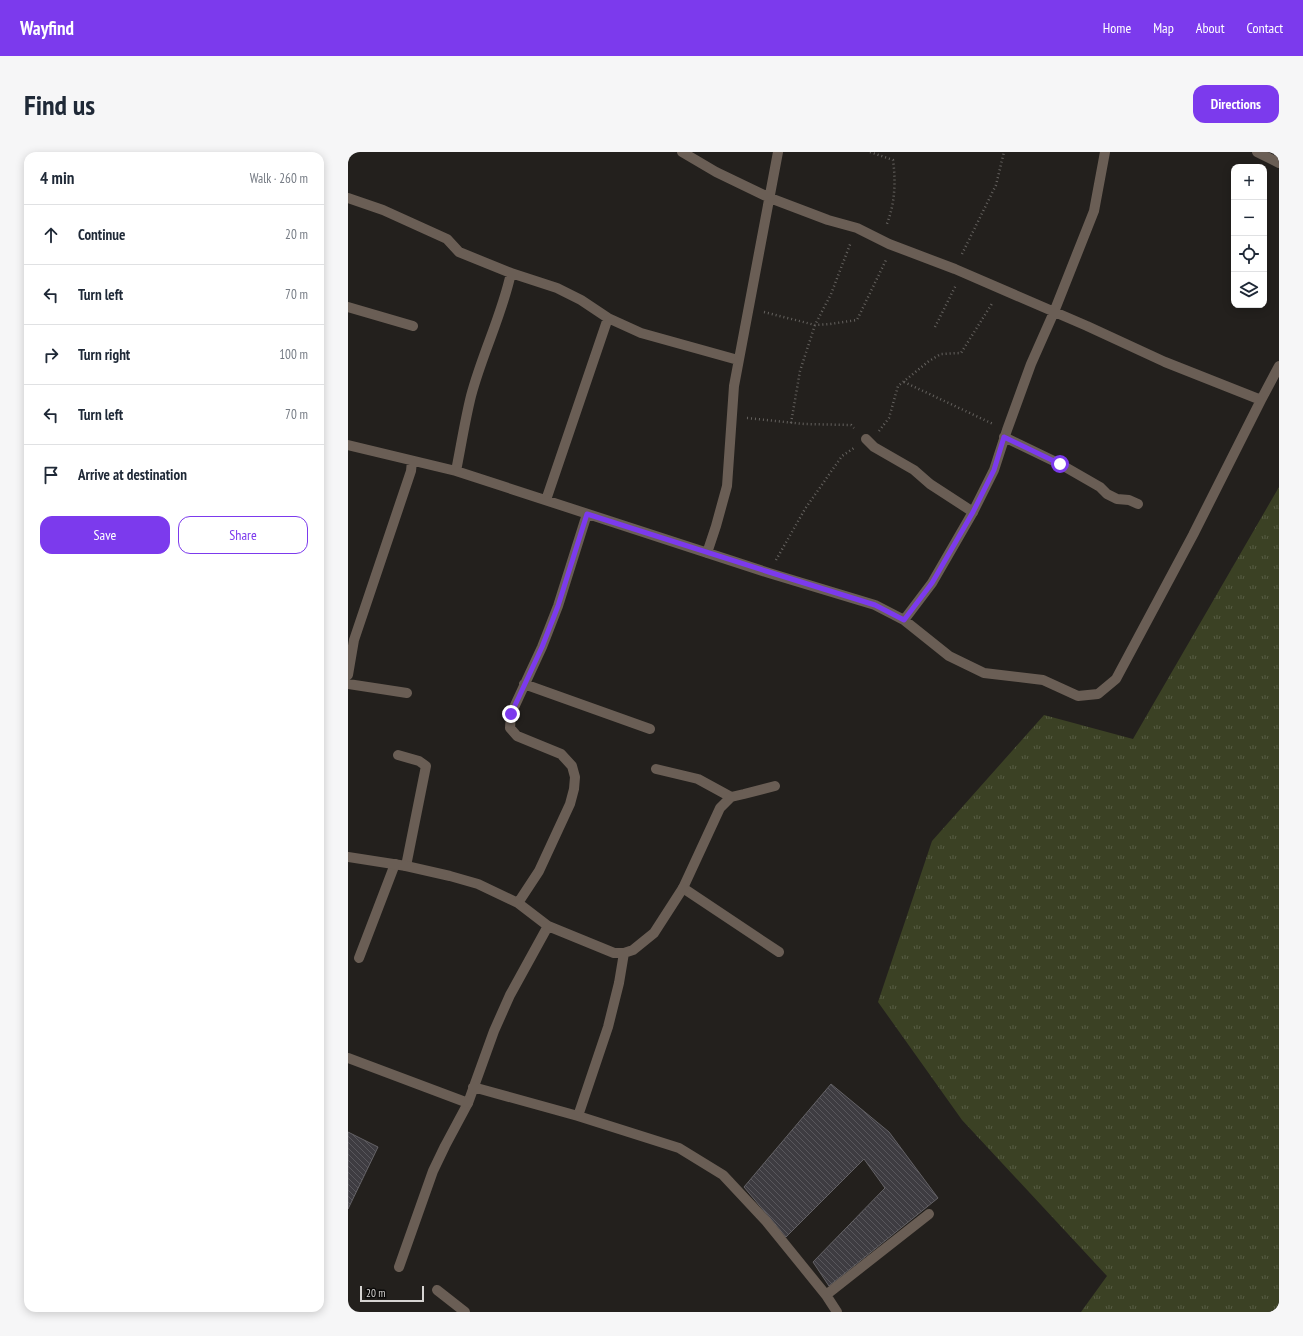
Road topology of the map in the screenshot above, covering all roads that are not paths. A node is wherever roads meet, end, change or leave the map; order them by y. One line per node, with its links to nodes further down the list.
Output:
1 (682, 152): 7 (street)
2 (778, 152): 7 (street)
3 (1105, 152): 10 (street)
4 (1257, 152): 5 (street)
5 (1279, 163)
6 (348, 198): 8 (street)
7 (770, 198): 10 (street); 13 (street)
8 (511, 273): 11 (street); 20 (street)
9 (348, 307): 12 (street)
10 (1054, 312): 15 (street); 16 (street)
11 (608, 318): 13 (street); 21 (street)
12 (414, 326)
13 (738, 360): 25 (street)
14 (1279, 366): 15 (street)
15 (1261, 400): 26 (street)
16 (1005, 433): 22 (street); 23 (street)
17 (866, 439): 23 (street)
18 (348, 445): 19 (street)
19 (412, 460): 20 (street); 27 (street)
20 (456, 471): 21 (street)
21 (546, 500): 24 (street)
22 (1138, 504)
23 (973, 512): 26 (street)
24 (587, 514): 25 (street); 29 (street)
25 (706, 553): 26 (street)
26 (904, 620)
27 (348, 675)
28 (348, 684): 30 (street)
29 (524, 684): 31 (street); 40 (street)
30 (407, 693)
31 (650, 729)
32 (398, 755): 38 (street)
33 (656, 769): 35 (street)
34 (775, 786): 35 (street)
35 (731, 796): 39 (street)
36 (348, 857): 37 (street)
37 (395, 864): 38 (street); 44 (street)
38 (406, 866): 40 (street)
39 (682, 888): 42 (street); 43 (street)
40 (518, 903): 41 (street)
41 (548, 926): 43 (street); 46 (street)
42 (779, 952)
43 (624, 953): 48 (street)
44 (359, 958)
45 (348, 1058): 47 (street)
46 (473, 1087): 47 (street); 48 (street)
47 (468, 1103): 50 (street)
48 (578, 1116): 52 (street)
49 (929, 1214): 52 (street)
50 (399, 1267)
51 (437, 1290): 53 (street)
52 (826, 1295): 54 (street)
53 (465, 1312)
54 (837, 1312)

